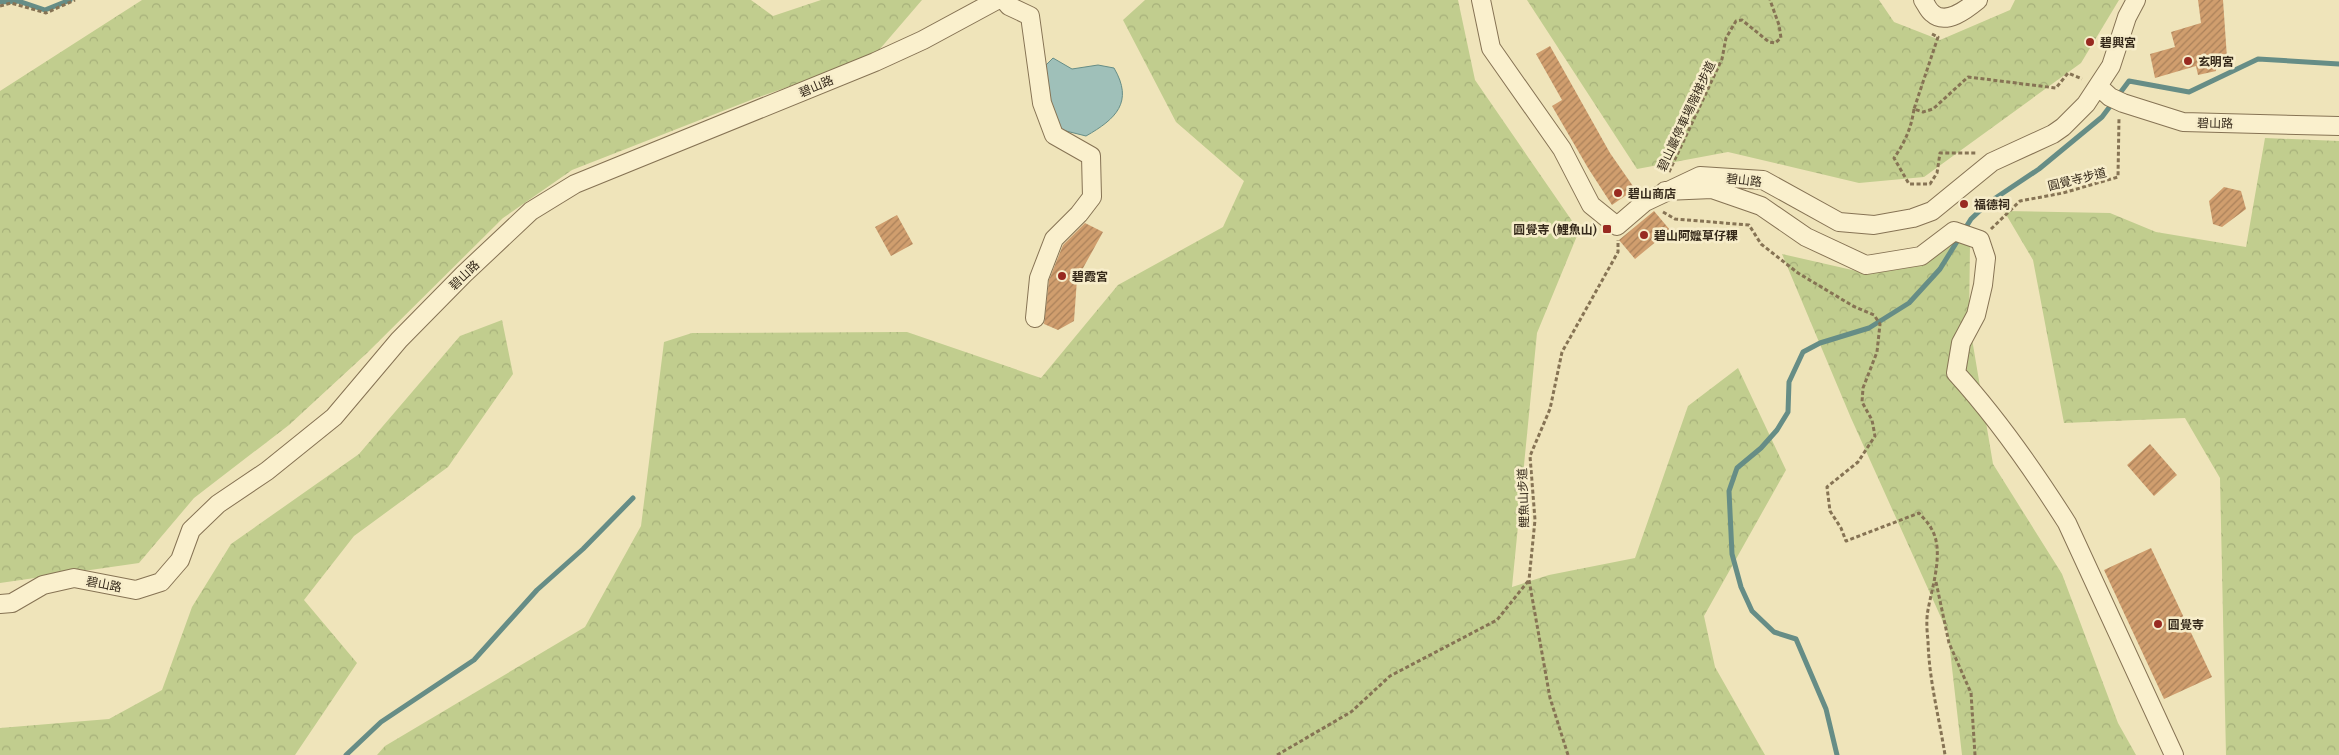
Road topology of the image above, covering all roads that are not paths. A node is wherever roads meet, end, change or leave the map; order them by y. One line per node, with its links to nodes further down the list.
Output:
1 (997, 0): 11 (street, 碧山路)
2 (1004, 0): 10 (street)
3 (1481, 0): 9 (street, 碧山路)
4 (1978, 0): 6 (street)
5 (2136, 0): 7 (street, 碧山路)
6 (1927, 7)
7 (2099, 87): 8 (street, 碧山路); 9 (street, 碧山路)
8 (2339, 126)
9 (1656, 196): 12 (street)
10 (1035, 318)
11 (0, 604)
12 (2174, 755)

